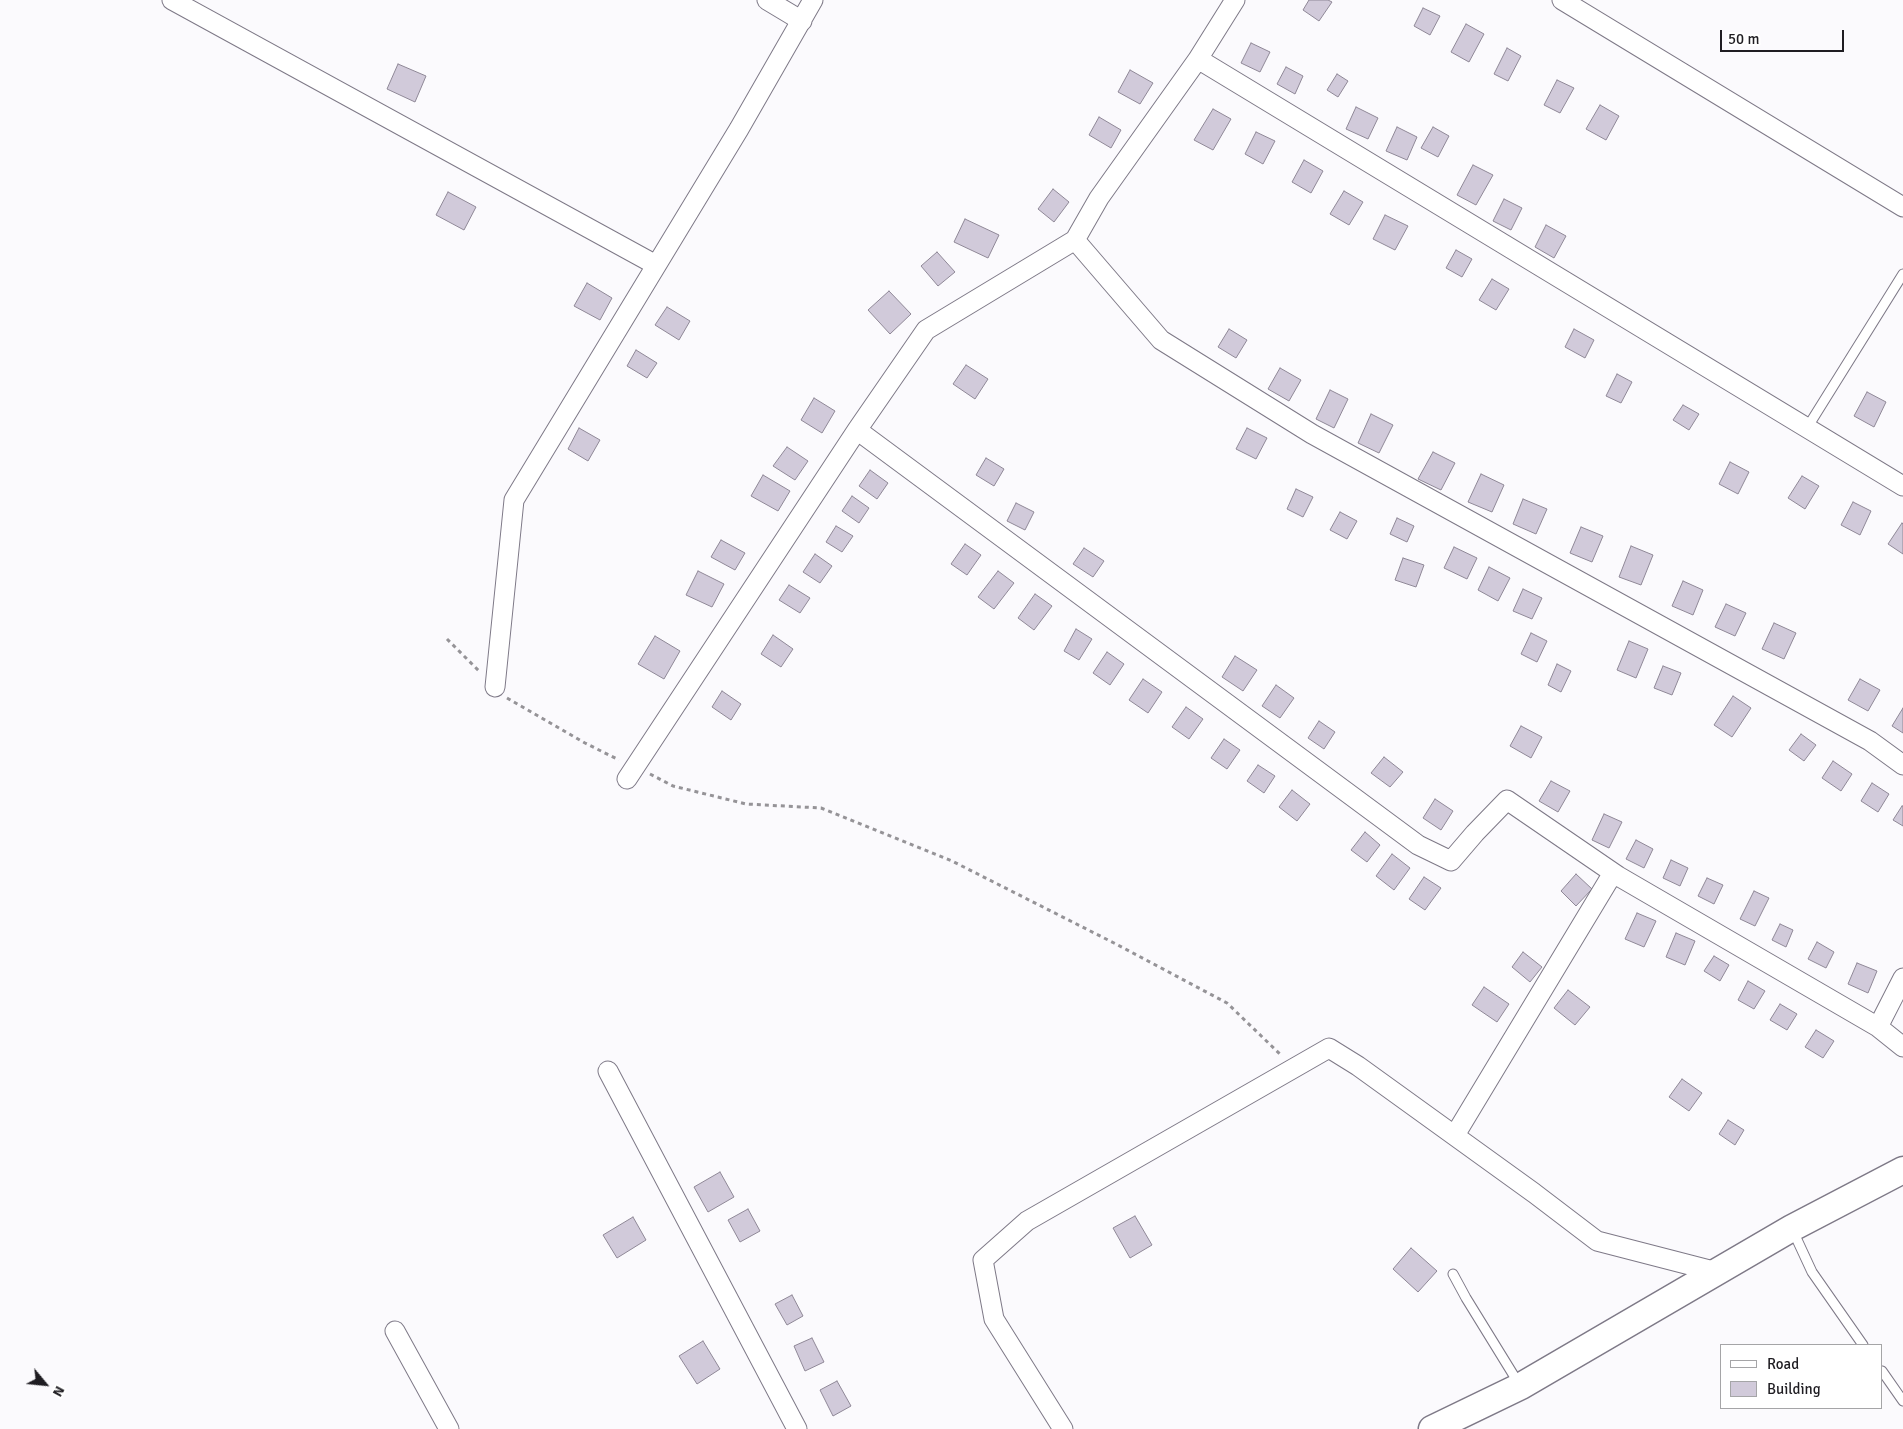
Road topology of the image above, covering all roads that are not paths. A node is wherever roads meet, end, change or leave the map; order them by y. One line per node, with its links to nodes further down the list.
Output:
1 (172, 0): 10 (street)
2 (767, 0): 6 (street)
3 (813, 0): 6 (street)
4 (1235, 0): 7 (street)
5 (1562, 0): 8 (street)
6 (802, 20): 10 (street)
7 (1198, 59): 9 (street); 12 (street)
8 (1903, 207)
9 (1075, 240): 13 (street); 16 (street)
10 (656, 265): 15 (street)
11 (1903, 274): 12 (lane)
12 (1807, 428): 14 (street)
13 (857, 430): 17 (street); 18 (street)
14 (1903, 486)
15 (495, 687)
16 (1903, 765)
17 (630, 772)
18 (1613, 873): 20 (street); 23 (street)
19 (1903, 978): 20 (street)
20 (1878, 1027): 21 (street)
21 (1903, 1047)
22 (608, 1071): 34 (street)
23 (1455, 1135): 26 (street); 35 (street)
24 (1903, 1170): 25 (main road)
25 (1792, 1228): 26 (main road); 29 (lane)
26 (1717, 1272): 31 (main road)
27 (1453, 1274): 31 (lane)
28 (395, 1331): 33 (street)
29 (1863, 1344)
30 (1883, 1372): 32 (lane)
31 (1521, 1386): 36 (main road)
32 (1903, 1401)
33 (449, 1429)
34 (797, 1429)
35 (1063, 1429)
36 (1432, 1429)

